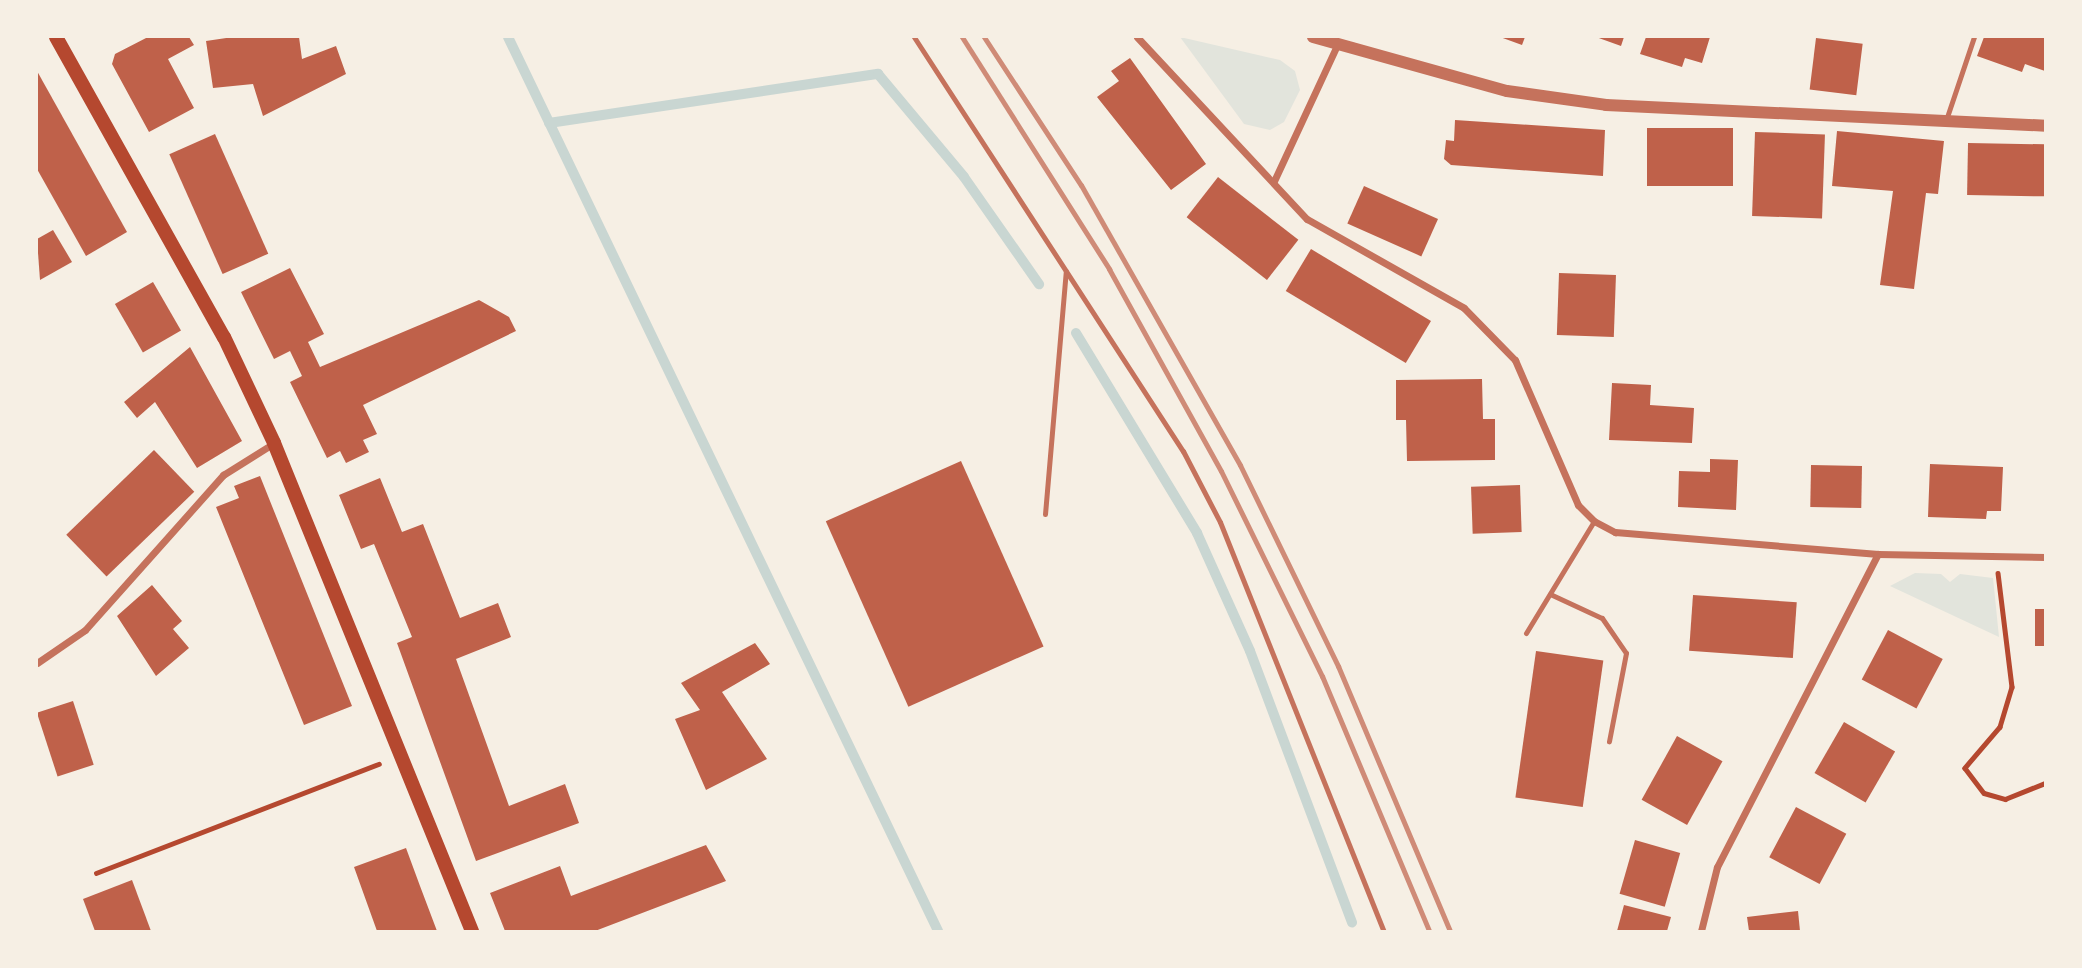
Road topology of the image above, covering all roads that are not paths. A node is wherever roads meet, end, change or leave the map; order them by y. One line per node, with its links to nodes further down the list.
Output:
1 (56, 37): 11 (main road)
2 (914, 37): 10 (lane)
3 (1137, 37): 9 (street)
4 (1313, 37): 6 (street)
5 (1974, 37): 7 (lane)
6 (1338, 43): 7 (street); 9 (street)
7 (1945, 122): 8 (street)
8 (2045, 126)
9 (1274, 181): 13 (street)
10 (1066, 271): 12 (lane); 21 (lane)
11 (274, 443): 18 (street); 20 (main road)
12 (1045, 513)
13 (1594, 521): 14 (street); 16 (lane)
14 (1878, 554): 15 (street); 22 (street)
15 (2045, 557)
16 (1550, 594): 17 (lane); 19 (lane)
17 (1525, 633)
18 (37, 663)
19 (1609, 741)
20 (472, 931)
21 (1384, 931)
22 (1701, 931)

